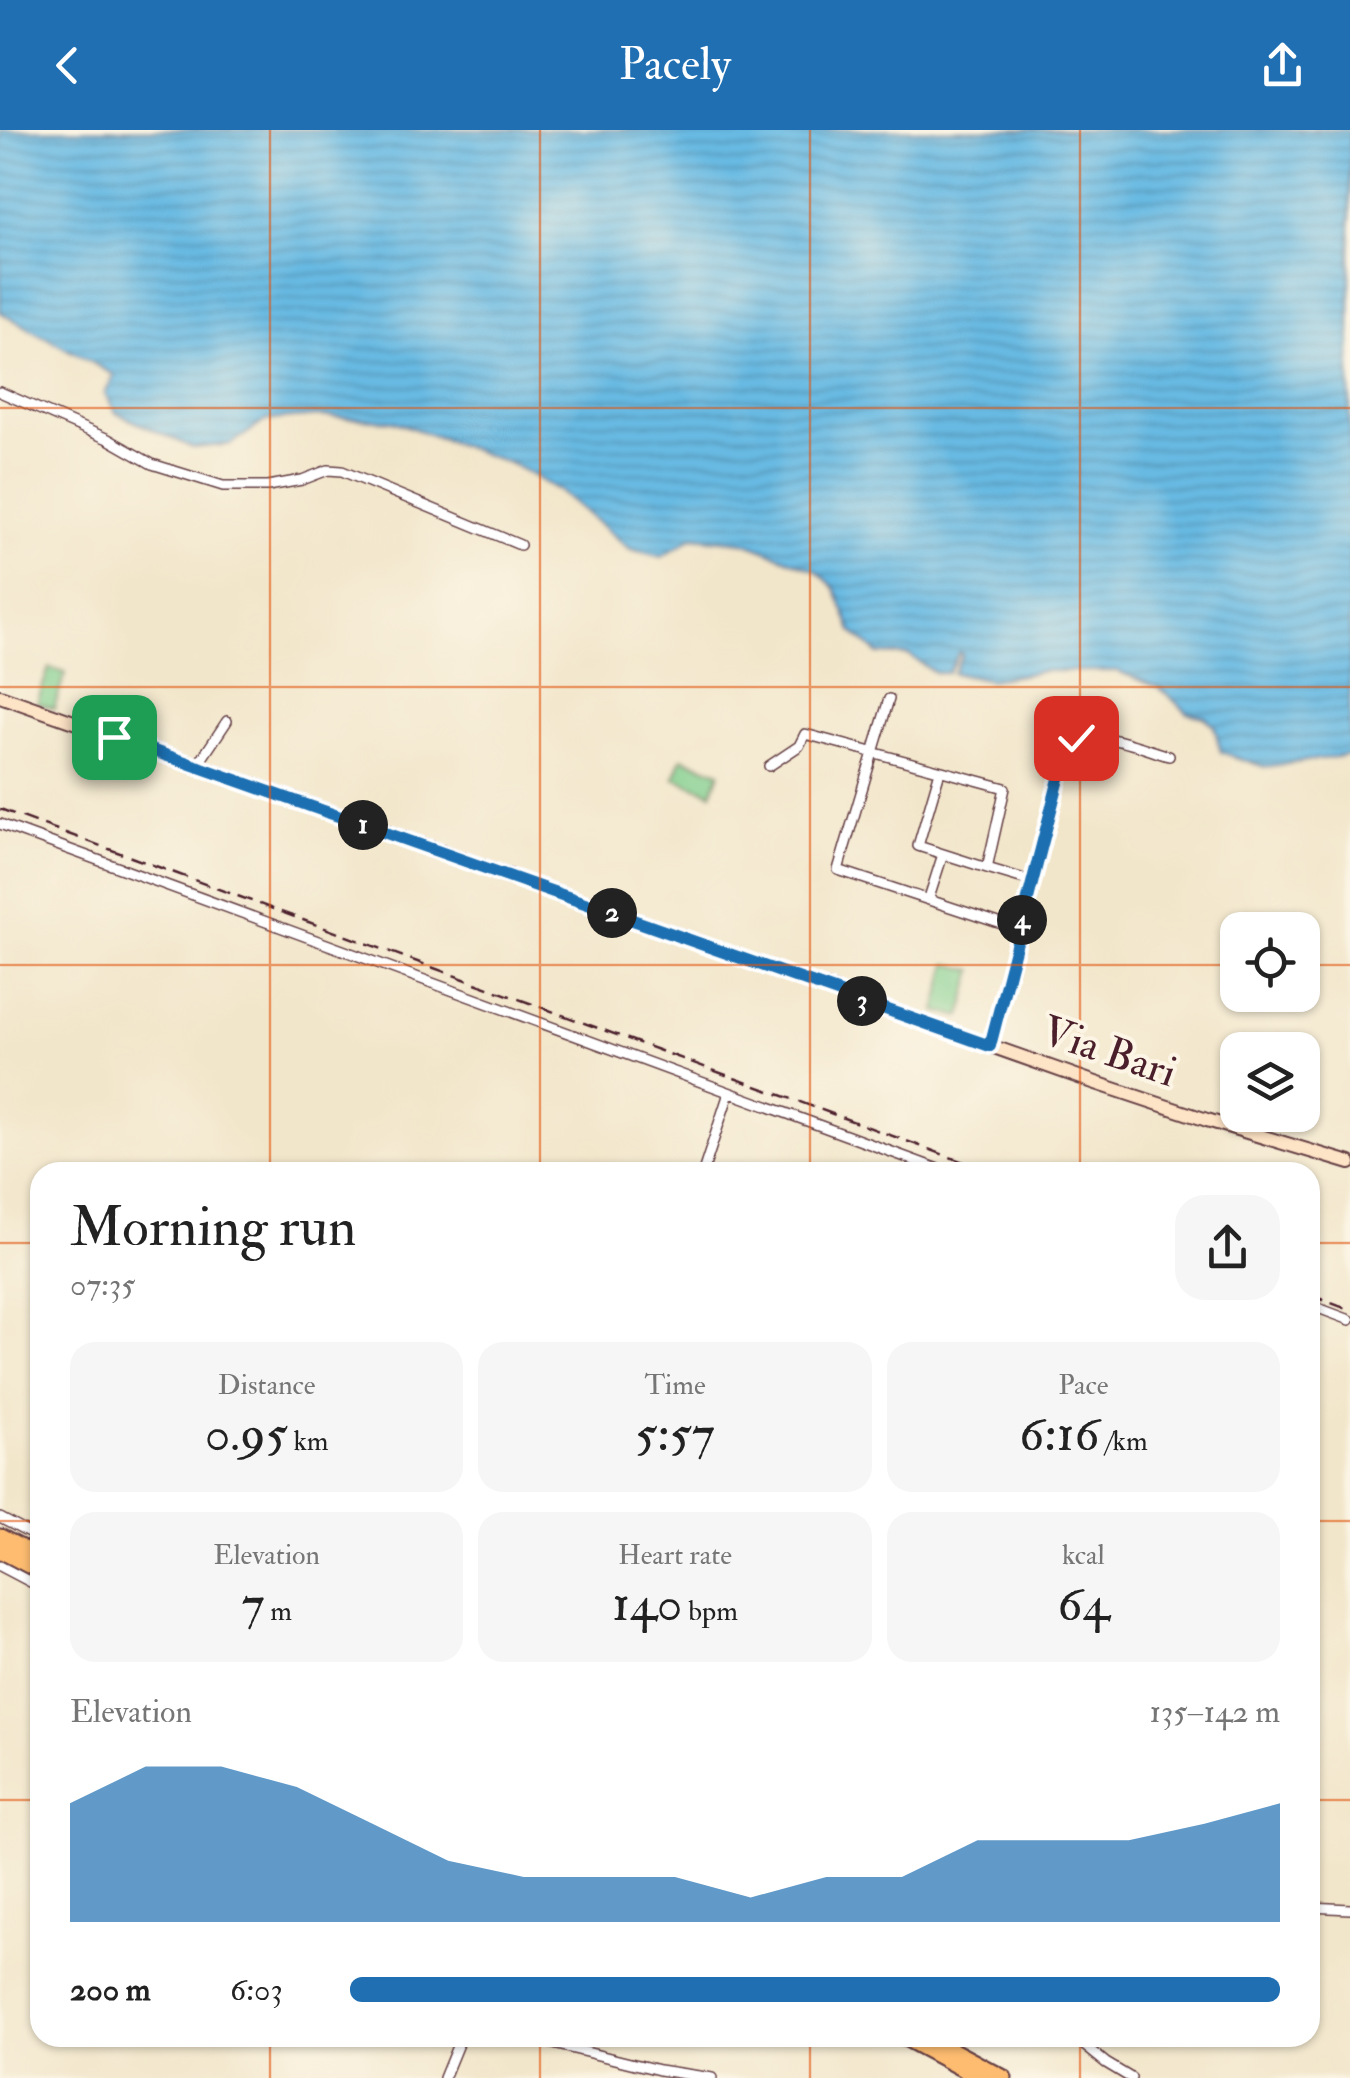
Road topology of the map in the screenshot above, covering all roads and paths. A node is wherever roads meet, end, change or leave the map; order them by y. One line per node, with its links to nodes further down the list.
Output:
1 (0, 392): 2 (street)
2 (520, 545)
3 (0, 696): 8 (main road, Via Bari)
4 (889, 699): 6 (street)
5 (226, 721): 8 (street)
6 (872, 752): 9 (street); 10 (street); 15 (street)
7 (1168, 756): 17 (street)
8 (197, 766): 17 (main road, Via Bari)
9 (768, 766)
10 (940, 771): 12 (street); 13 (street)
11 (0, 824): 18 (street)
12 (943, 854): 13 (street); 15 (street)
13 (987, 868): 14 (street)
14 (1024, 879)
15 (929, 898): 16 (street)
16 (1011, 926)
17 (990, 1046): 21 (main road, Via Bari)
18 (730, 1094): 19 (street); 20 (street)
19 (706, 1162)
20 (918, 1162)
21 (1350, 1162)
22 (1320, 1310): 23 (street)
23 (1350, 1320)
24 (0, 1518): 25 (street)
25 (30, 1534)
26 (0, 1536): 28 (highway)
27 (0, 1550): 30 (highway)
28 (30, 1552)
29 (0, 1566): 31 (street)
30 (30, 1566)
31 (30, 1582)
32 (1320, 1908): 33 (street)
33 (1350, 1910)
34 (458, 2047): 39 (street)
35 (566, 2047): 40 (street)
36 (921, 2047): 41 (highway)
37 (946, 2047): 42 (highway)
38 (1086, 2047): 43 (street)
39 (444, 2078)
40 (712, 2078)
41 (980, 2078)
42 (1004, 2078)
43 (1131, 2078)

